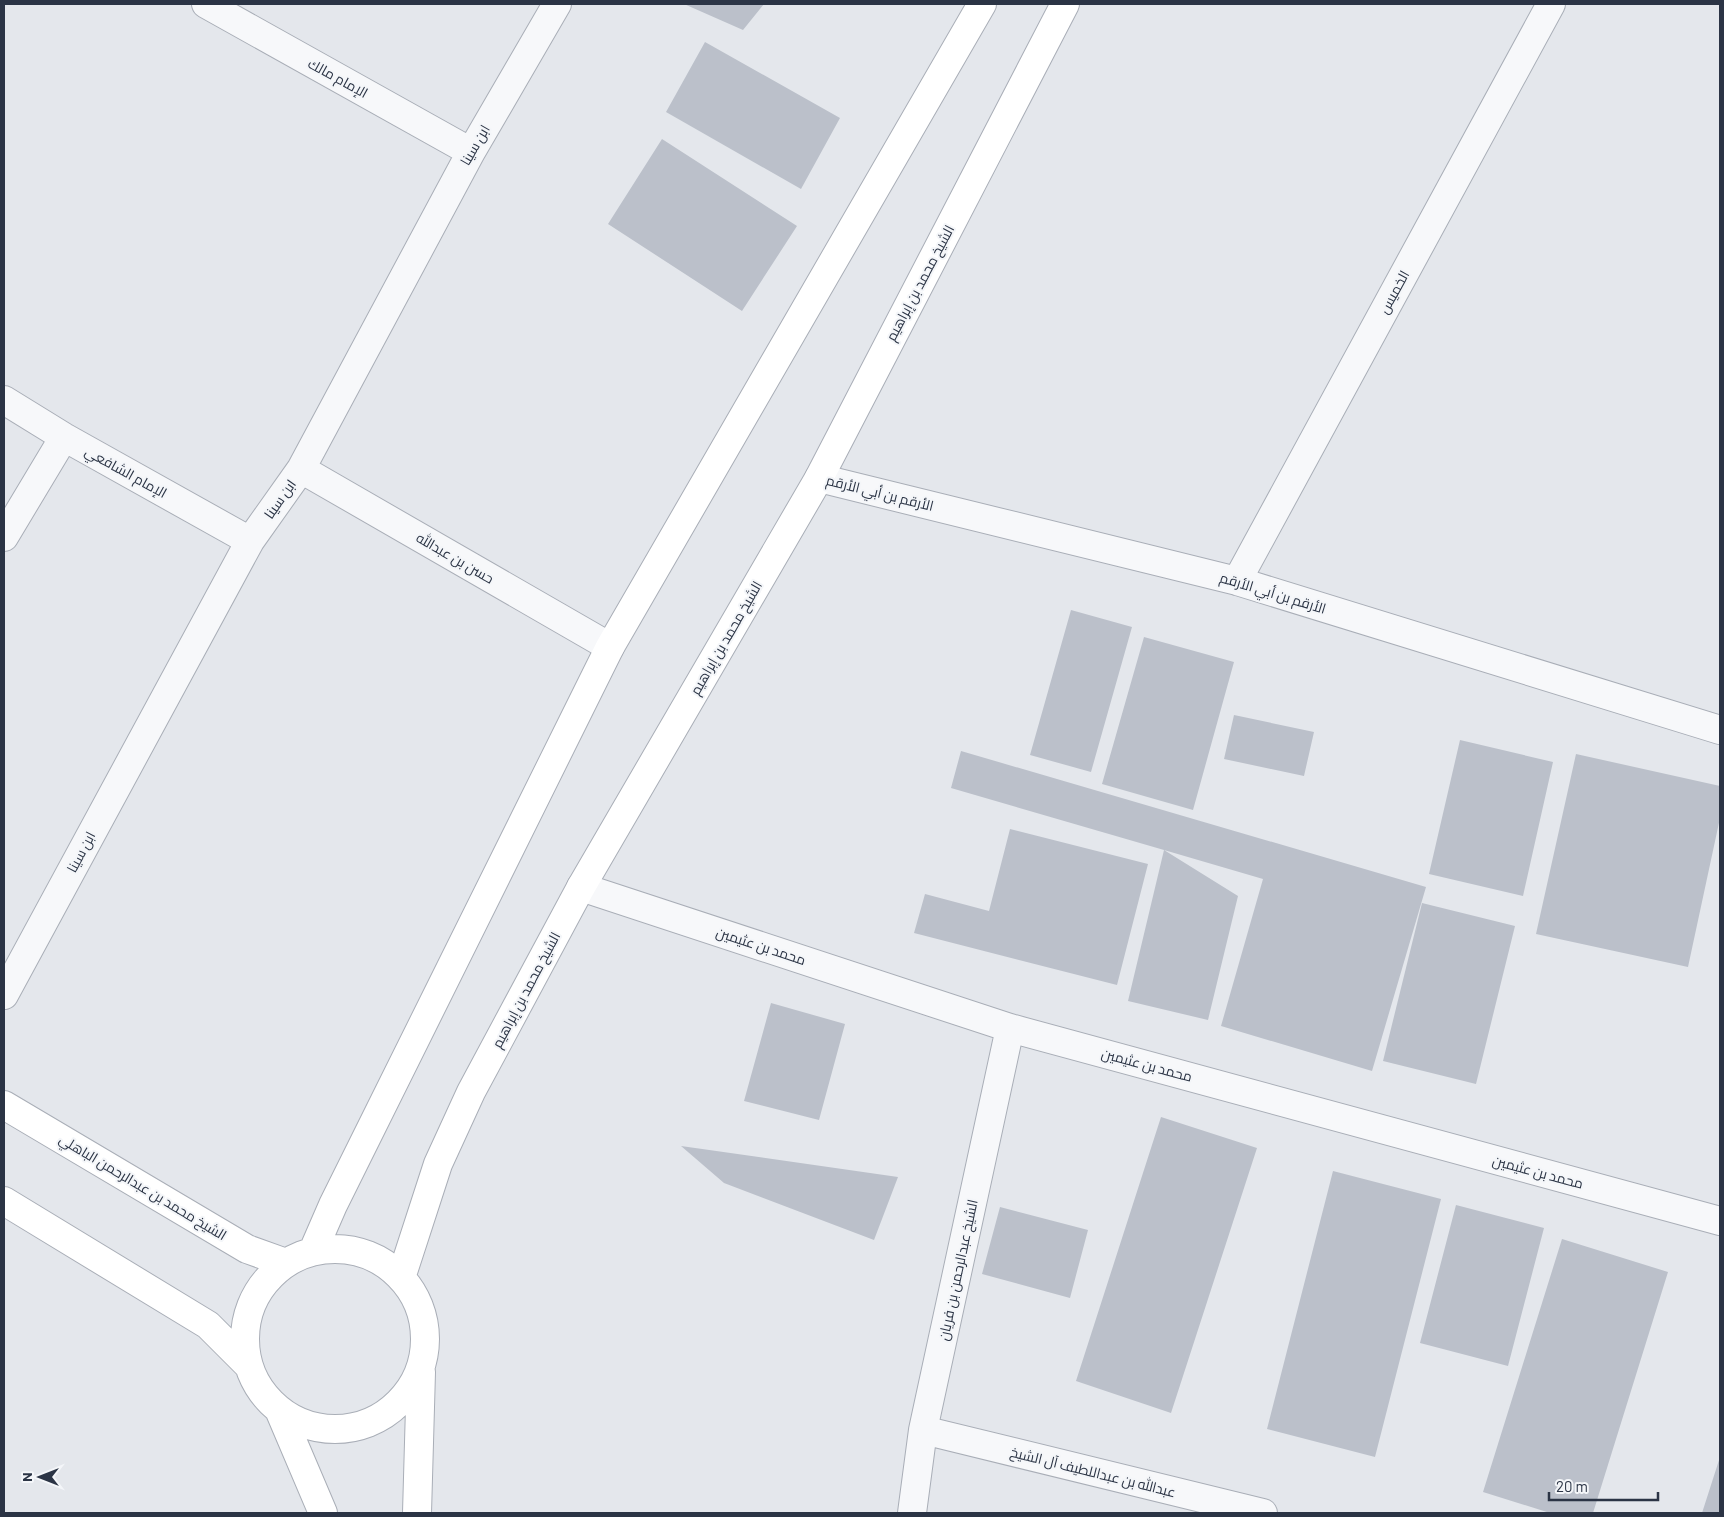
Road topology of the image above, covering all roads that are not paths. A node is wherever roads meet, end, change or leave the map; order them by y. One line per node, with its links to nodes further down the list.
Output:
1 (206, 4): 6 (street, الإمام مالك)
2 (557, 4): 6 (street, ابن سينا)
3 (1065, 4): 10 (street, الشيخ محمد بن إبراهيم)
4 (1551, 4): 13 (street, الخميس)
5 (975, 6): 14 (street)
6 (471, 152): 9 (street, ابن سينا)
7 (4, 400): 8 (street, الإمام الشافعي)
8 (64, 437): 11 (street); 12 (street, الإمام الشافعي)
9 (301, 469): 12 (street, ابن سينا); 14 (street, حسن بن عبدالله)
10 (819, 478): 13 (street, الأرقم بن أبي الأرقم); 16 (street, الشيخ محمد بن إبراهيم)
11 (4, 537)
12 (250, 541): 17 (street, ابن سينا)
13 (1237, 581): 15 (street, الأرقم بن أبي الأرقم)
14 (610, 647): 22 (street)
15 (1720, 730)
16 (581, 887): 18 (street, محمد بن عثيمين); 24 (street, الشيخ محمد بن إبراهيم)
17 (4, 995)
18 (1010, 1028): 21 (street, محمد بن عثيمين); 28 (street, الشيخ عبدالرحمن بن فريان)
19 (4, 1105): 23 (street, الشيخ محمد بن عبدالرحمن الباهلي)
20 (4, 1201): 25 (street)
21 (1720, 1221)
22 (313, 1251): 23 (street); 24 (street)
23 (286, 1263): 25 (street)
24 (401, 1278): 26 (street)
25 (248, 1365): 27 (street)
26 (421, 1368): 27 (street); 30 (street)
27 (280, 1412): 29 (street)
28 (923, 1430): 31 (street, الشيخ عبدالرحمن بن فريان); 32 (street, عبدالله بن عبداللطيف آل الشيخ)
29 (323, 1513)
30 (417, 1513)
31 (912, 1513)
32 (1263, 1513)

